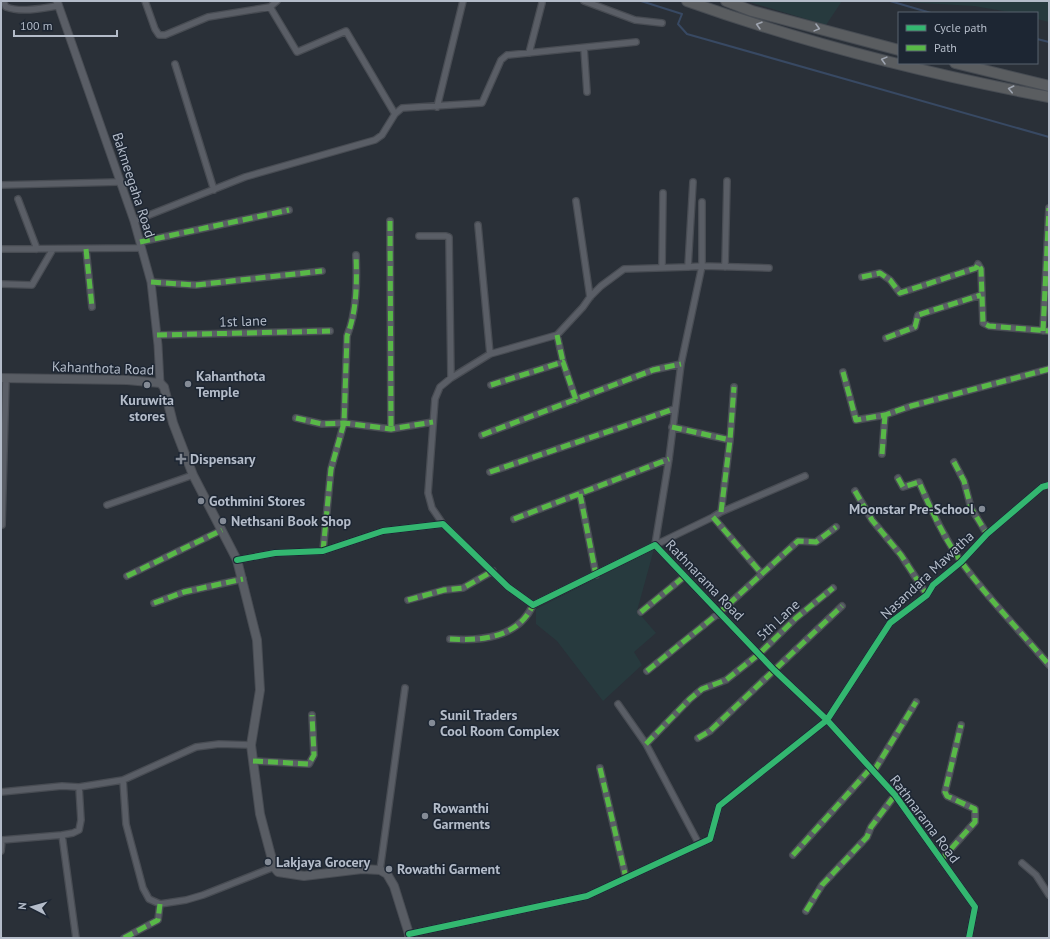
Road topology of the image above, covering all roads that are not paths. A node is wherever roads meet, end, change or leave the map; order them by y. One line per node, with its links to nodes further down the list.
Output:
1 (2, 1): 9 (street)
2 (145, 1): 10 (street)
3 (277, 1): 10 (street)
4 (463, 1): 23 (street)
5 (584, 1): 11 (street)
6 (687, 1): 17 (highway, one-way to 6)
7 (726, 1): 14 (highway, one-way to 14)
8 (542, 3): 15 (street)
9 (57, 4): 26 (street, Bakmeegaha Road)
10 (270, 7): 24 (street)
11 (662, 23)
12 (636, 42): 13 (street)
13 (584, 48): 15 (street); 21 (street)
14 (898, 50)
15 (529, 53): 23 (street)
16 (175, 64): 29 (street)
17 (898, 64)
18 (900, 64): 22 (highway, one-way to 18)
19 (959, 64): 20 (highway)
20 (1049, 86)
21 (587, 92)
22 (1049, 97)
23 (437, 106): 24 (street)
24 (395, 114): 29 (street)
25 (727, 181): 47 (street)
26 (119, 182): 28 (street); 36 (street, Bakmeegaha Road)
27 (694, 182): 49 (street)
28 (1, 185)
29 (214, 190): 36 (street)
30 (663, 193): 48 (street)
31 (18, 199): 42 (street)
32 (576, 201): 56 (street)
33 (702, 202): 46 (street)
34 (1049, 208): 59 (street)
35 (289, 210): 40 (street)
36 (134, 221): 40 (street, Bakmeegaha Road)
37 (390, 221): 80 (street)
38 (478, 225): 63 (street)
39 (419, 236): 69 (street)
40 (141, 245): 44 (street); 53 (street, Bakmeegaha Road)
41 (1, 249): 42 (street)
42 (37, 249): 43 (street)
43 (53, 249): 44 (street); 54 (street)
44 (86, 249): 57 (street)
45 (356, 255): 78 (street)
46 (702, 266): 47 (street); 49 (street); 65 (street)
47 (725, 266): 50 (street)
48 (662, 267): 49 (street); 56 (street)
49 (688, 267)
50 (769, 268)
51 (322, 271): 53 (street)
52 (862, 276): 55 (street)
53 (151, 282): 60 (street, Bakmeegaha Road)
54 (1, 284)
55 (981, 295): 59 (street); 62 (street)
56 (590, 297): 61 (street)
57 (92, 307)
58 (330, 331): 60 (street, 1st lane)
59 (1046, 331)
60 (157, 335): 70 (street, Bakmeegaha Road)
61 (557, 335): 63 (street); 64 (street)
62 (886, 338)
63 (490, 354): 69 (street)
64 (563, 362): 71 (street); 73 (street)
65 (681, 364): 73 (street); 74 (street)
66 (1049, 369): 75 (street)
67 (843, 372): 75 (street)
68 (3, 378): 70 (main road, Kahanthota Road); 98 (street)
69 (451, 378): 77 (street)
70 (160, 383): 87 (main road, Kahanthota Road)
71 (491, 385)
72 (734, 387): 82 (street)
73 (576, 400): 81 (street)
74 (674, 409): 79 (street); 86 (street)
75 (885, 415): 83 (street)
76 (296, 418): 78 (street)
77 (433, 422): 80 (street); 97 (street)
78 (344, 424): 80 (street); 103 (street)
79 (672, 427): 82 (street); 84 (street)
80 (391, 429)
81 (482, 435)
82 (730, 440): 94 (street)
83 (882, 454)
84 (669, 459): 92 (street); 102 (street)
85 (954, 462): 101 (street)
86 (490, 472)
87 (193, 475): 93 (street); 100 (main road, Kahanthota Road)
88 (805, 476): 94 (street)
89 (898, 478): 105 (street)
90 (1049, 485): 101 (street, Nasandara Mawatha)
91 (855, 491): 113 (street)
92 (580, 494): 96 (street); 108 (street)
93 (107, 504)
94 (721, 512): 95 (street)
95 (713, 517): 102 (street); 107 (street)
96 (514, 519)
97 (443, 524): 103 (street); 106 (street)
98 (2, 526)
99 (836, 526): 107 (street)
100 (222, 530): 104 (main road, Kahanthota Road); 109 (street)
101 (987, 534): 105 (street, Nasandara Mawatha)
102 (655, 545): 108 (street, Rathnarama Road); 110 (street, Rathnarama Road)
103 (323, 551): 104 (street)
104 (237, 560): 111 (main road, Kahanthota Road)
105 (961, 562): 113 (street, Nasandara Mawatha); 122 (street)
106 (493, 571): 114 (street); 116 (street)
107 (762, 574): 119 (street)
108 (596, 575): 116 (street, Rathnarama Road)
109 (127, 576)
110 (685, 576): 118 (street); 119 (street, Rathnarama Road)
111 (243, 579): 115 (street); 133 (main road, Kahanthota Road)
112 (833, 588): 121 (street, 5th Lane)
113 (927, 595): 129 (street, Nasandara Mawatha)
114 (408, 600)
115 (154, 603)
116 (533, 606): 120 (street)
117 (842, 606): 123 (street)
118 (641, 612)
119 (719, 612): 121 (street, Rathnarama Road); 124 (street)
120 (450, 639)
121 (759, 654): 123 (street, Rathnarama Road); 132 (street, 5th Lane)
122 (1049, 664)
123 (774, 670): 129 (street, Rathnarama Road); 131 (street)
124 (647, 671)
125 (405, 688): 148 (street)
126 (916, 702): 136 (street)
127 (618, 704): 132 (street)
128 (312, 715): 134 (street)
129 (827, 720): 136 (street, Rathnarama Road); 142 (street, Nasandara Mawatha)
130 (961, 725): 145 (street)
131 (698, 738)
132 (646, 744): 142 (street)
133 (251, 745): 134 (main road, Kahanthota Road); 137 (street)
134 (253, 761): 147 (main road, Kahanthota Road)
135 (600, 768): 149 (street)
136 (872, 770): 140 (street, Rathnarama Road); 144 (street)
137 (123, 780): 138 (street); 151 (street)
138 (79, 787): 139 (street); 141 (street)
139 (1, 792)
140 (896, 795): 145 (street, Rathnarama Road); 152 (street)
141 (62, 835): 143 (street); 154 (street)
142 (699, 844): 149 (street)
143 (1, 851)
144 (793, 855)
145 (941, 860): 156 (street, Rathnarama Road)
146 (1022, 863): 150 (street)
147 (274, 867): 148 (main road); 151 (street)
148 (380, 870): 153 (main road)
149 (626, 878): 153 (street)
150 (1049, 895)
151 (160, 904): 155 (street)
152 (806, 911)
153 (409, 936)
154 (76, 938)
155 (124, 938)
156 (969, 938)

